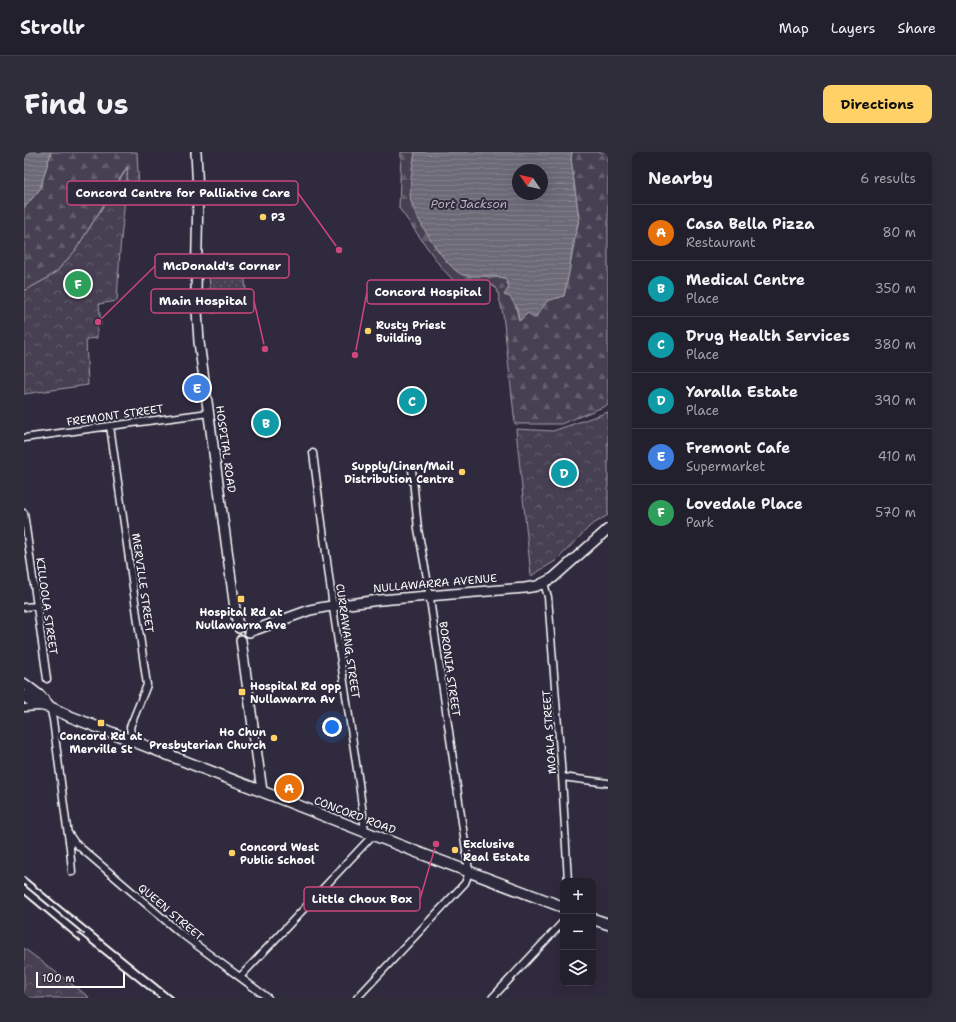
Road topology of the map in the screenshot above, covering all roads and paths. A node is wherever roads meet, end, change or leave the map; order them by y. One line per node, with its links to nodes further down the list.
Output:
1 (196, 152): 2 (main road, HOSPITAL ROAD)
2 (209, 413): 3 (street, FREMONT STREET); 14 (main road, HOSPITAL ROAD)
3 (110, 426): 4 (street, FREMONT STREET); 22 (street, MERVILLE STREET)
4 (24, 438)
5 (313, 453): 12 (street, CURRAWANG STREET)
6 (412, 469): 10 (street, BORONIA STREET)
7 (24, 513): 11 (street, KILLOOLA STREET)
8 (608, 529): 9 (main road, NULLAWARRA AVENUE)
9 (544, 582): 10 (main road, NULLAWARRA AVENUE); 23 (street, MOALA STREET)
10 (430, 595): 12 (main road, NULLAWARRA AVENUE); 28 (street, BORONIA STREET)
11 (37, 606): 13 (street); 17 (street, KILLOOLA STREET)
12 (333, 606): 15 (main road, NULLAWARRA AVENUE); 27 (street, CURRAWANG STREET)
13 (24, 608)
14 (240, 628): 15 (main road); 16 (main road)
15 (249, 632): 16 (main road)
16 (241, 640): 25 (main road)
17 (47, 679)
18 (24, 684): 20 (main road, CONCORD ROAD)
19 (24, 696): 20 (main road, CONCORD ROAD)
20 (50, 707): 21 (street); 22 (main road, CONCORD ROAD); 26 (street)
21 (24, 708)
22 (132, 740): 25 (main road, CONCORD ROAD)
23 (562, 777): 24 (street); 30 (street, MOALA STREET)
24 (608, 783)
25 (262, 791): 27 (main road, CONCORD ROAD)
26 (68, 833): 29 (street); 35 (street, QUEEN STREET)
27 (369, 833): 28 (main road, CONCORD ROAD); 35 (street)
28 (469, 871): 31 (main road, CONCORD ROAD); 37 (street)
29 (72, 872)
30 (568, 878)
31 (560, 906)
32 (596, 920): 33 (main road)
33 (608, 924)
34 (560, 925): 38 (street)
35 (240, 977): 36 (street, QUEEN STREET)
36 (268, 998)
37 (357, 998)
38 (492, 998)

